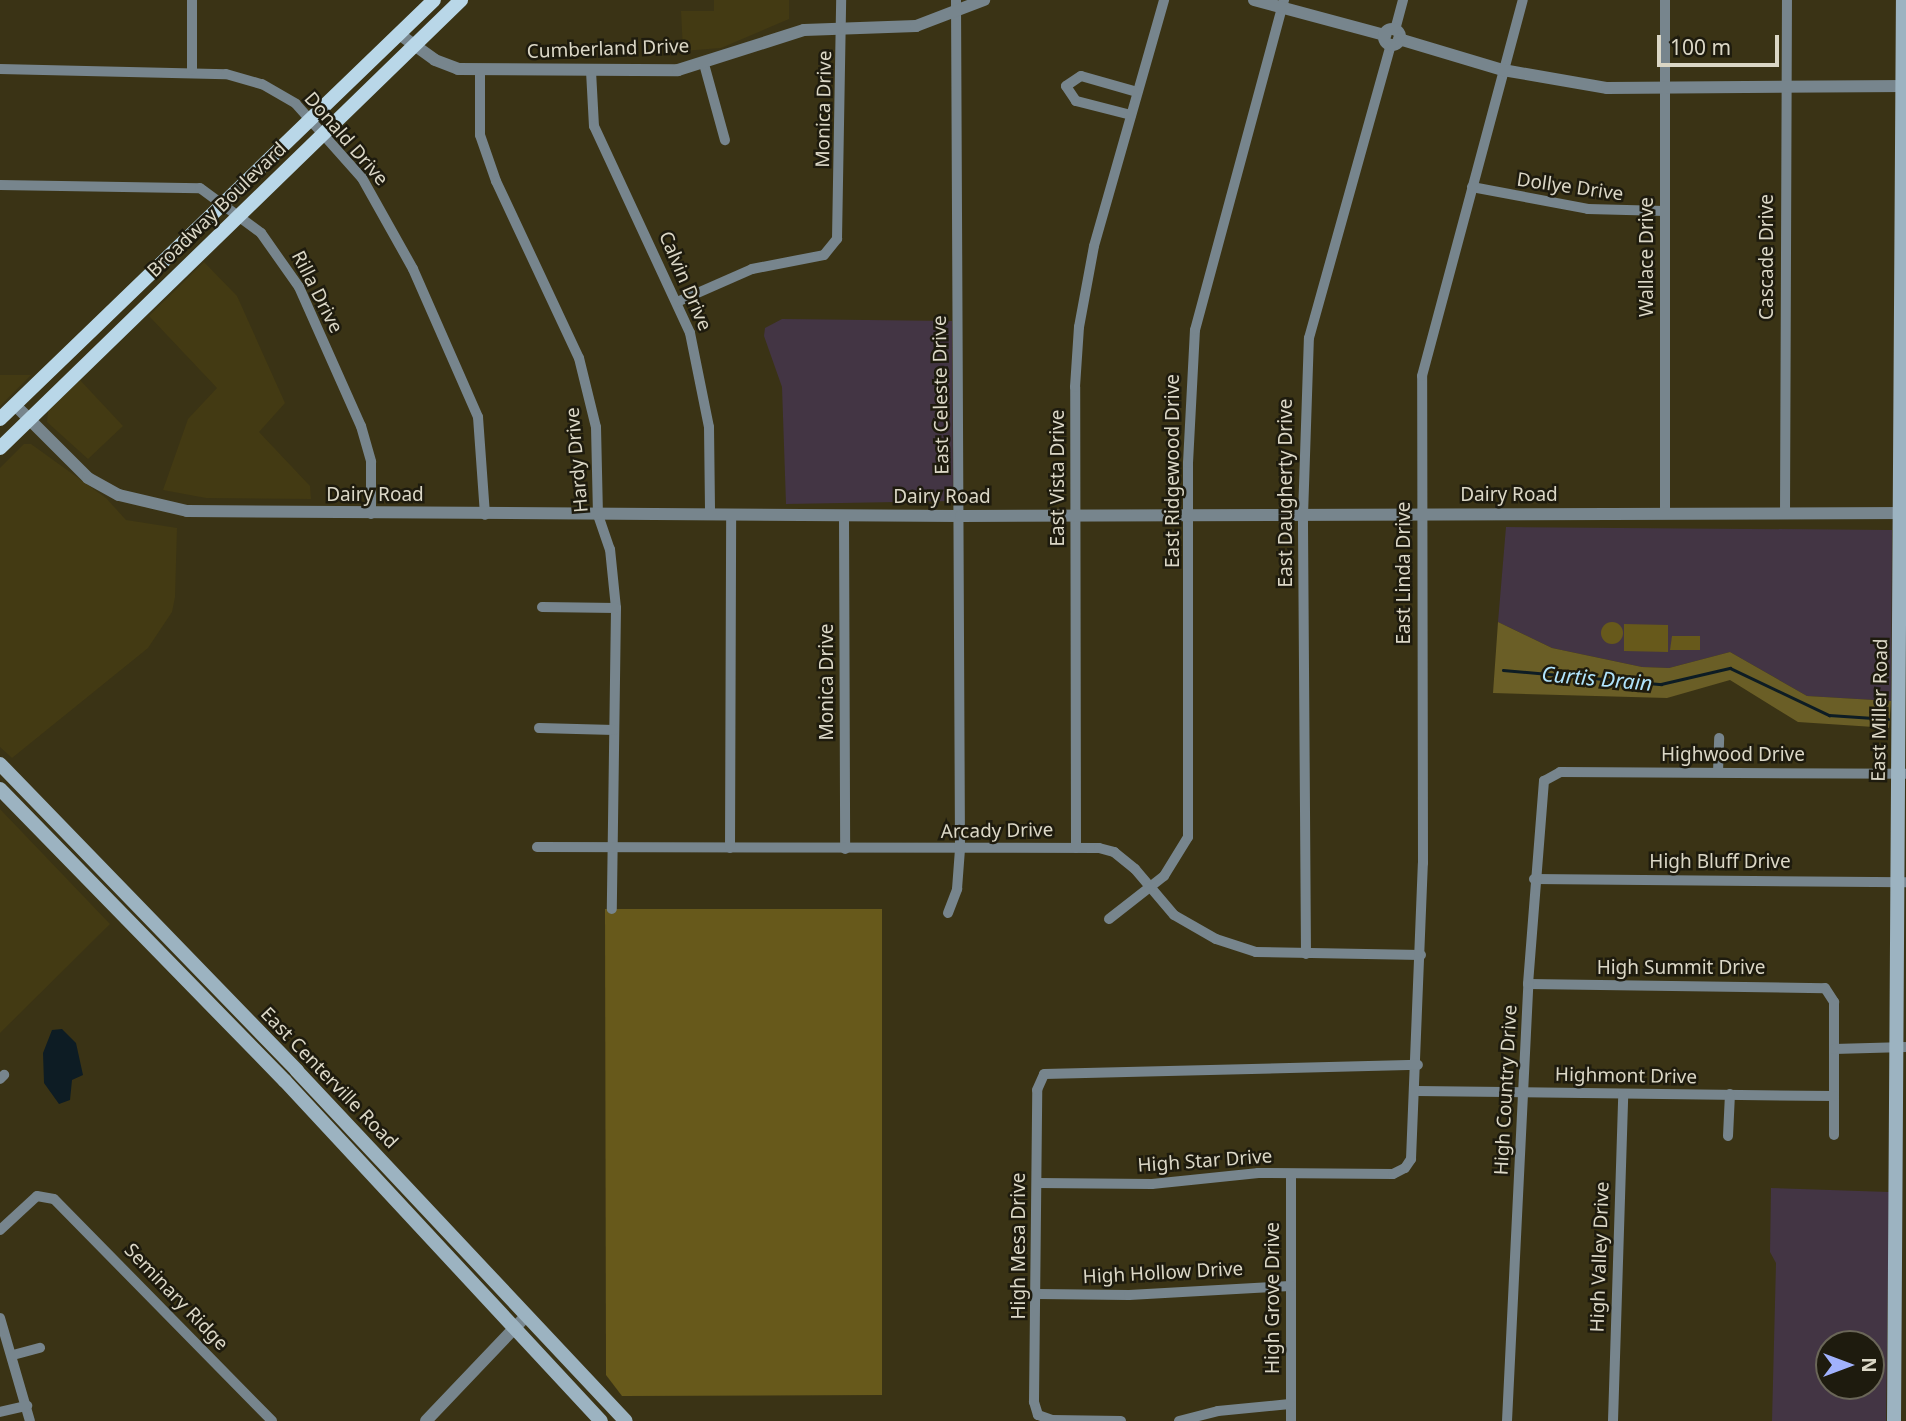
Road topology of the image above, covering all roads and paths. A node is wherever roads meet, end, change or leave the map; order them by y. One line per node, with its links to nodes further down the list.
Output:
1 (192, 0): 21 (street)
2 (434, 0): 16 (main road, Broadway Boulevard)
3 (460, 0): 18 (main road, Broadway Boulevard)
4 (841, 0): 15 (street, Monica Drive)
5 (984, 0): 14 (street, Cumberland Drive)
6 (1164, 0): 28 (street, East Vista Drive)
7 (1254, 0): 13 (street)
8 (1403, 0): 17 (street, East Daugherty Drive)
9 (1523, 0): 23 (street, East Linda Drive)
10 (1665, 0): 26 (street, Wallace Drive)
11 (1787, 0): 27 (street, Cascade Drive)
12 (1903, 0): 25 (main road, East Miller Road)
13 (1283, 4): 17 (street); 56 (street, East Ridgewood Drive)
14 (956, 7): 15 (street, Cumberland Drive); 54 (street, East Celeste Drive)
15 (842, 29): 19 (street, Cumberland Drive); 38 (street, Monica Drive)
16 (399, 34): 18 (street, Cumberland Drive); 30 (main road, Broadway Boulevard)
17 (1393, 37): 23 (street); 57 (street, East Daugherty Drive)
18 (415, 45): 22 (street, Cumberland Drive); 31 (main road, Broadway Boulevard)
19 (704, 64): 24 (street, Cumberland Drive); 32 (street)
20 (0, 69): 21 (street, Donald Drive)
21 (191, 69): 30 (street, Donald Drive)
22 (480, 70): 24 (street, Cumberland Drive); 49 (street, Hardy Drive)
23 (1503, 70): 26 (street); 34 (street, East Linda Drive)
24 (591, 71): 38 (street, Calvin Drive)
25 (1904, 86): 27 (street); 39 (main road, East Miller Road)
26 (1665, 87): 27 (street); 36 (street, Wallace Drive)
27 (1786, 88): 48 (street, Cascade Drive)
28 (1137, 92): 29 (street, East Vista Drive); 29 (street)
29 (1131, 116): 55 (street, East Vista Drive)
30 (310, 120): 31 (street, Donald Drive); 35 (main road, Broadway Boulevard)
31 (323, 135): 37 (main road, Broadway Boulevard); 46 (street, Donald Drive)
32 (725, 140)
33 (0, 185): 35 (street, Rilla Drive)
34 (1472, 187): 36 (street, Dollye Drive); 52 (street, East Linda Drive)
35 (223, 205): 37 (street, Rilla Drive); 40 (main road, Broadway Boulevard)
36 (1665, 211): 47 (street, Wallace Drive)
37 (239, 216): 42 (main road, Broadway Boulevard); 45 (street, Rilla Drive)
38 (677, 303): 50 (street, Calvin Drive)
39 (1904, 308): 44 (main road, East Miller Road)
40 (15, 405): 41 (main road, Broadway Boulevard); 42 (street, Dairy Road)
41 (0, 419)
42 (29, 420): 43 (main road, Broadway Boulevard); 45 (street, Dairy Road)
43 (0, 448)
44 (1904, 513): 48 (street, Dairy Road); 66 (main road, East Miller Road)
45 (371, 514): 46 (street, Dairy Road)
46 (485, 514): 49 (street, Dairy Road)
47 (1665, 514): 48 (street, Dairy Road); 52 (street, Dairy Road)
48 (1785, 514)
49 (598, 515): 50 (street, Dairy Road); 59 (street, Hardy Drive)
50 (710, 515): 51 (street, Dairy Road)
51 (731, 515): 53 (street, Dairy Road); 70 (street)
52 (1421, 515): 57 (street, Dairy Road); 83 (street, East Linda Drive)
53 (844, 516): 54 (street, Dairy Road); 72 (street, Monica Drive)
54 (961, 516): 55 (street, Dairy Road); 73 (street, East Celeste Drive)
55 (1076, 516): 56 (street, Dairy Road); 71 (street, East Vista Drive)
56 (1190, 516): 57 (street, Dairy Road); 78 (street, East Ridgewood Drive)
57 (1303, 516): 82 (street, East Daugherty Drive)
58 (542, 607): 59 (street)
59 (616, 608): 61 (street, Hardy Drive)
60 (539, 728): 61 (street)
61 (614, 730): 69 (street, Hardy Drive)
62 (1719, 738): 65 (street)
63 (0, 764): 74 (main road, East Centerville Road)
64 (1560, 772): 65 (street, Highwood Drive); 76 (street, High Country Drive)
65 (1718, 772): 66 (street, Highwood Drive)
66 (1902, 774): 77 (main road, East Miller Road)
67 (0, 789): 75 (main road, East Centerville Road)
68 (537, 847): 69 (street, Arcady Drive)
69 (613, 847): 70 (street, Arcady Drive); 79 (street, Hardy Drive)
70 (730, 848): 72 (street, Arcady Drive)
71 (1076, 848): 73 (street, Arcady Drive); 78 (street, Arcady Drive)
72 (845, 849): 73 (street, Arcady Drive)
73 (960, 849): 80 (street, East Celeste Drive)
74 (99, 868): 75 (main road); 84 (main road, East Centerville Road)
75 (87, 878): 84 (main road, East Centerville Road)
76 (1534, 879): 77 (street, High Bluff Drive); 85 (street, High Country Drive)
77 (1902, 881): 86 (main road, East Miller Road)
78 (1150, 887): 81 (street, East Ridgewood Drive); 82 (street, Arcady Drive)
79 (612, 909)
80 (948, 913)
81 (1109, 919)
82 (1306, 954): 83 (street, Arcady Drive)
83 (1421, 955): 88 (street, East Linda Drive)
84 (187, 970): 89 (main road, East Centerville Road); 90 (main road, East Centerville Road)
85 (1528, 984): 87 (street, High Summit Drive); 92 (street, High Country Drive)
86 (1901, 1047): 87 (street); 104 (main road, East Miller Road)
87 (1834, 1049): 95 (street)
88 (1418, 1065): 91 (street, East Linda Drive); 100 (street, High Mesa Drive)
89 (297, 1071): 90 (main road); 101 (main road, East Centerville Road)
90 (285, 1081): 102 (main road, East Centerville Road)
91 (1417, 1091): 92 (street, Highmont Drive); 98 (street, East Linda Drive)
92 (1524, 1091): 93 (street, Highmont Drive); 124 (street, High Country Drive)
93 (1623, 1094): 94 (street, Highmont Drive); 125 (street, High Valley Drive)
94 (1730, 1094): 95 (street, Highmont Drive); 97 (street)
95 (1834, 1096): 96 (street)
96 (1834, 1135)
97 (1728, 1136)
98 (1411, 1159): 99 (street, High Star Drive)
99 (1291, 1174): 100 (street, High Star Drive); 105 (street, High Grove Drive)
100 (1038, 1183): 106 (street, High Mesa Drive)
101 (410, 1191): 102 (main road); 107 (main road, East Centerville Road)
102 (398, 1203): 109 (main road, East Centerville Road)
103 (0, 1230): 117 (street, Seminary Ridge)
104 (1900, 1262): 126 (main road, East Miller Road)
105 (1291, 1286): 106 (street, High Hollow Drive); 112 (street, High Grove Drive)
106 (1037, 1294): 115 (street, High Mesa Drive)
107 (527, 1315): 109 (street); 120 (main road, East Centerville Road)
108 (0, 1318): 111 (street)
109 (515, 1329): 118 (street); 119 (main road, East Centerville Road)
110 (40, 1348): 111 (street)
111 (13, 1355): 113 (street)
112 (1290, 1404): 122 (street); 123 (street, High Grove Drive)
113 (27, 1406): 114 (street); 116 (street)
114 (0, 1412)
115 (1052, 1420): 121 (street)
116 (30, 1421)
117 (272, 1421)
118 (426, 1421)
119 (601, 1421)
120 (626, 1421)
121 (1121, 1421)
122 (1179, 1421)
123 (1291, 1421)
124 (1507, 1421)
125 (1613, 1421)
126 (1894, 1421)

